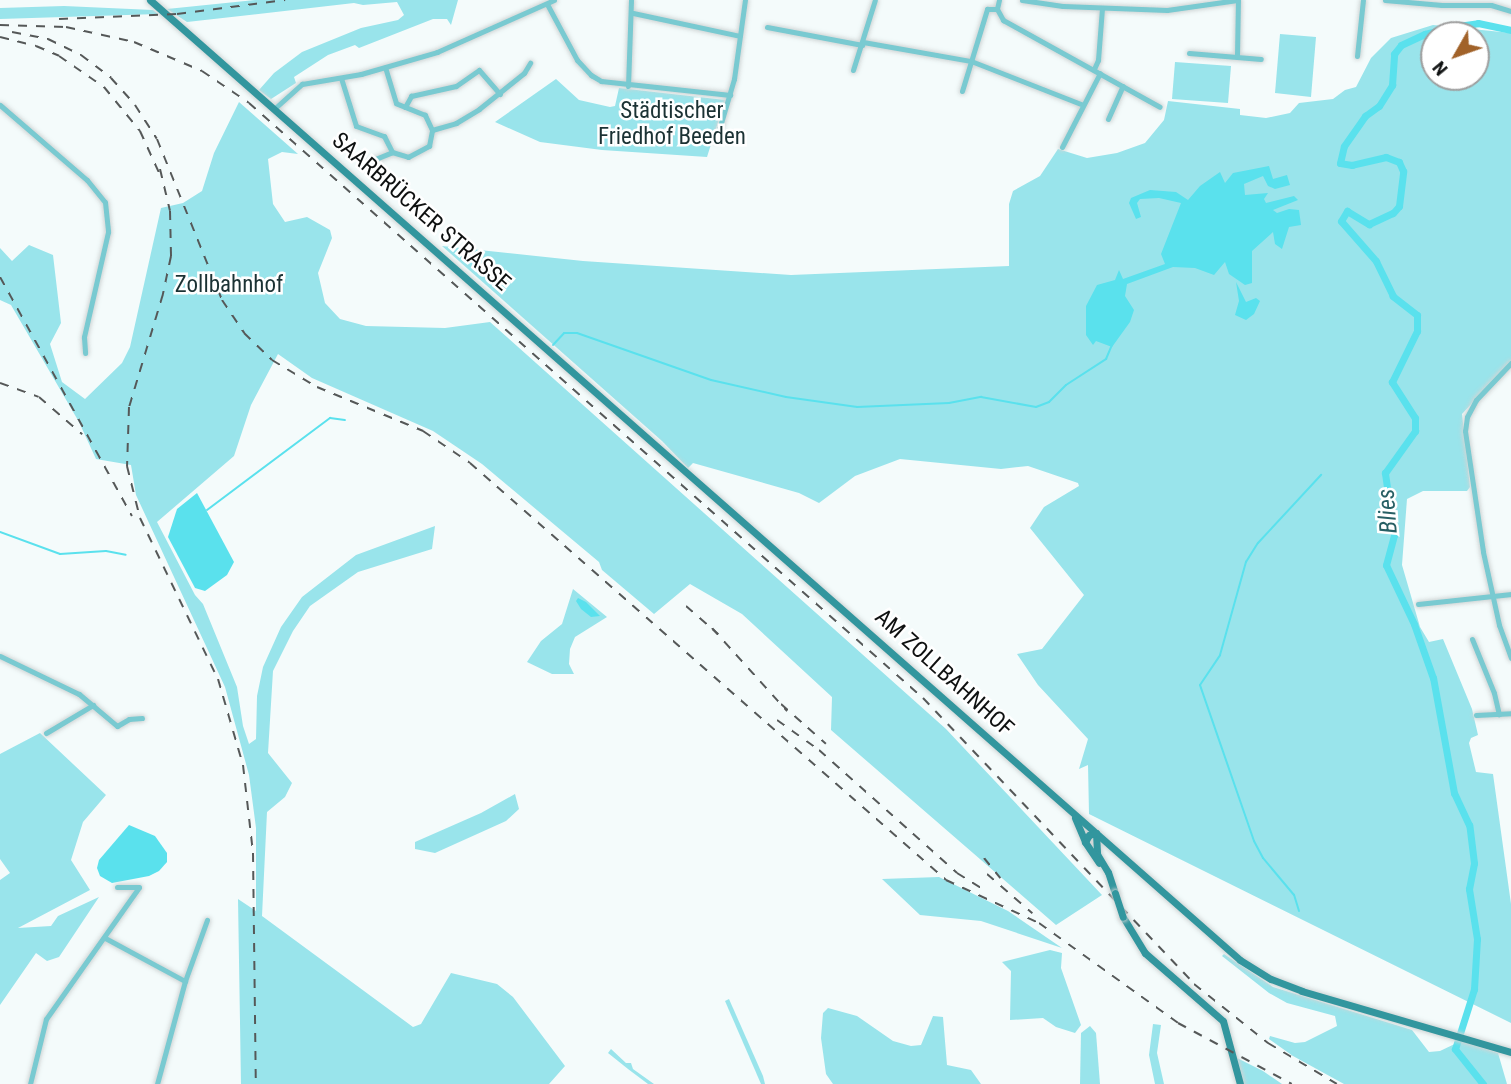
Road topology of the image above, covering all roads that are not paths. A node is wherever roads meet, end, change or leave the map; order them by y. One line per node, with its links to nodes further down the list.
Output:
1 (150, 0): 36 (main road, SAARBRÜCKER STRASSE)
2 (554, 0): 11 (street)
3 (631, 0): 15 (street)
4 (745, 0): 17 (street)
5 (875, 0): 18 (street)
6 (999, 0): 13 (street)
7 (1022, 0): 12 (street)
8 (1238, 0): 12 (street); 20 (street)
9 (1363, 0): 21 (street)
10 (1385, 0): 14 (street)
11 (547, 4): 25 (street); 29 (street)
12 (1102, 8): 27 (street)
13 (997, 9): 23 (street); 27 (street)
14 (1511, 10)
15 (633, 13): 17 (street); 29 (street)
16 (767, 27): 18 (street)
17 (740, 36): 33 (street)
18 (862, 44): 23 (street); 26 (street)
19 (1189, 53): 20 (street)
20 (1237, 56): 22 (street)
21 (1357, 56)
22 (1261, 59)
23 (971, 61): 31 (street); 35 (street)
24 (530, 63): 32 (street)
25 (385, 68): 28 (street); 37 (street)
26 (853, 70)
27 (1097, 71): 30 (street); 35 (street)
28 (341, 78): 36 (street); 43 (street)
29 (628, 86): 33 (street)
30 (1123, 86): 38 (street); 39 (street)
31 (962, 92)
32 (500, 94): 37 (street); 40 (street)
33 (730, 95): 41 (street)
34 (0, 105): 45 (street)
35 (1083, 105): 42 (street)
36 (270, 106): 47 (main road, SAARBRÜCKER STRASSE)
37 (405, 107): 40 (street)
38 (1160, 107)
39 (1108, 119)
40 (432, 130): 43 (street)
41 (716, 139)
42 (1062, 147)
43 (392, 152): 44 (street)
44 (363, 164)
45 (85, 353)
46 (1511, 363): 49 (street)
47 (666, 453): 60 (main road, AM ZOLLBAHNHOF)
48 (1511, 594): 49 (street)
49 (1492, 596): 50 (street); 53 (street)
50 (1418, 604)
51 (1472, 639): 56 (street)
52 (0, 656): 54 (street)
53 (1511, 658)
54 (93, 705): 58 (street); 59 (street)
55 (1511, 713): 56 (street)
56 (1499, 714): 57 (street)
57 (1476, 715)
58 (142, 718)
59 (46, 733)
60 (1069, 809): 61 (main road, AM ZOLLBAHNHOF); 62 (main road)
61 (1096, 833): 62 (main road); 63 (main road, AM ZOLLBAHNHOF); 64 (main road)
62 (1085, 842): 65 (main road)
63 (1109, 845): 64 (main road); 70 (main road, AM ZOLLBAHNHOF)
64 (1097, 854): 65 (main road)
65 (1110, 877): 73 (main road, bridge)
66 (117, 887): 68 (street)
67 (207, 920): 69 (street)
68 (105, 938): 69 (street); 71 (street)
69 (185, 981): 72 (street)
70 (1511, 1052)
71 (30, 1084)
72 (157, 1084)
73 (1240, 1084)

